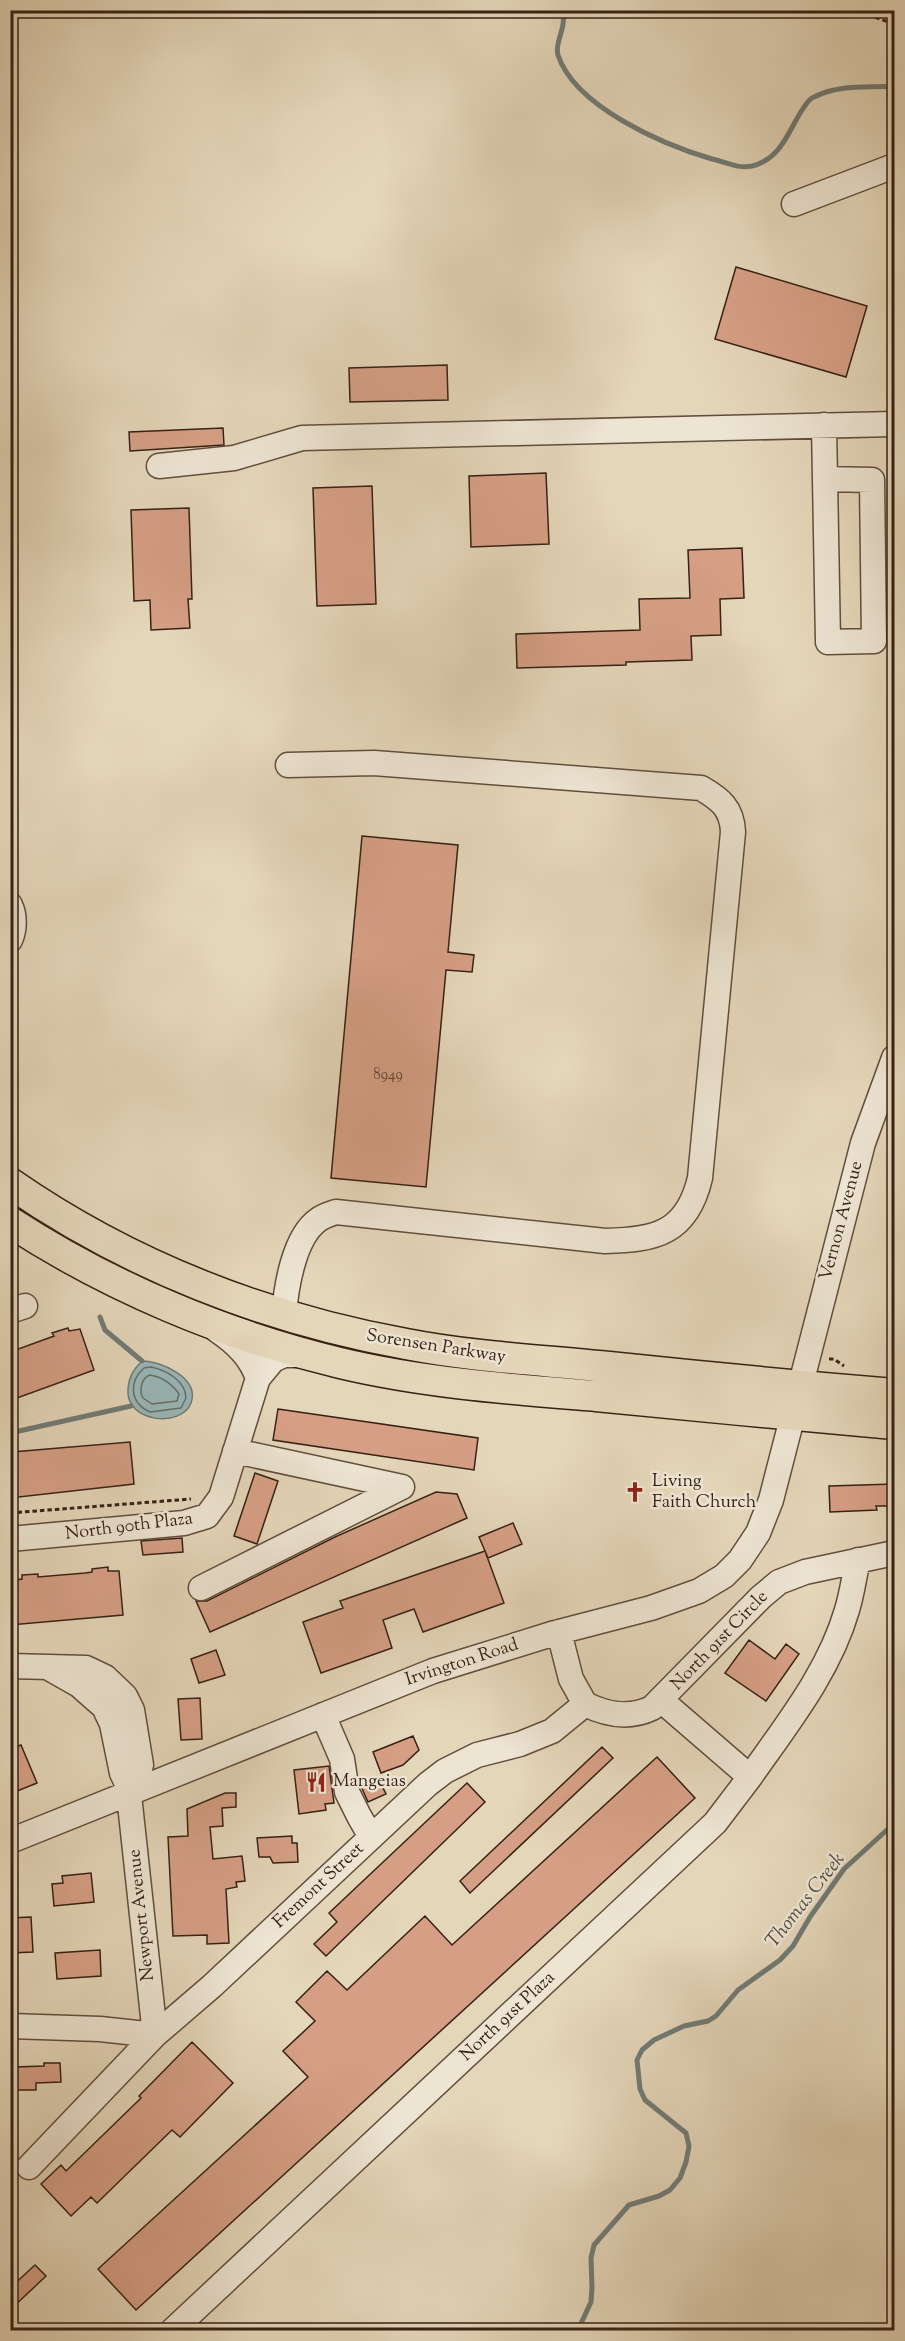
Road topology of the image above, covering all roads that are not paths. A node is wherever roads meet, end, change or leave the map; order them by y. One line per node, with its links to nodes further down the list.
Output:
1 (894, 166): 2 (street)
2 (794, 204)
3 (894, 424): 4 (street)
4 (824, 425): 5 (street); 6 (street)
5 (159, 466)
6 (825, 479): 6 (street)
7 (288, 765): 13 (street)
8 (10, 905): 9 (street)
9 (10, 940)
10 (894, 1058): 18 (street, Vernon Avenue)
11 (10, 1183): 13 (main road, Sorensen Parkway)
12 (10, 1222): 14 (main road, Sorensen Parkway)
13 (284, 1315): 18 (main road, Sorensen Parkway)
14 (204, 1321): 15 (main road, Sorensen Parkway); 16 (street)
15 (310, 1354): 16 (street); 18 (main road, Sorensen Parkway)
16 (258, 1378): 20 (street, North 90th Plaza)
17 (894, 1394): 18 (main road, Sorensen Parkway)
18 (796, 1400): 19 (main road, Sorensen Parkway); 25 (street, Irvington Road)
19 (894, 1424)
20 (235, 1451): 21 (street, North 90th Plaza); 24 (street)
21 (10, 1539)
22 (894, 1553): 23 (street, North 91st Circle)
23 (858, 1560): 27 (street, North 91st Circle); 30 (street, North 91st Plaza)
24 (201, 1588)
25 (559, 1632): 28 (street); 29 (street, Irvington Road)
26 (10, 1666): 31 (street, Newport Avenue)
27 (662, 1701): 28 (street, North 91st Circle); 30 (street)
28 (585, 1704): 32 (street, Fremont Street)
29 (323, 1715): 31 (street, Irvington Road); 32 (street)
30 (750, 1777): 37 (street, North 91st Plaza)
31 (130, 1794): 33 (street, Irvington Road); 35 (street, Newport Avenue)
32 (371, 1837): 35 (street, Fremont Street)
33 (10, 1841)
34 (10, 2026): 35 (street)
35 (155, 2035): 36 (street, Fremont Street)
36 (29, 2167)
37 (172, 2331)

